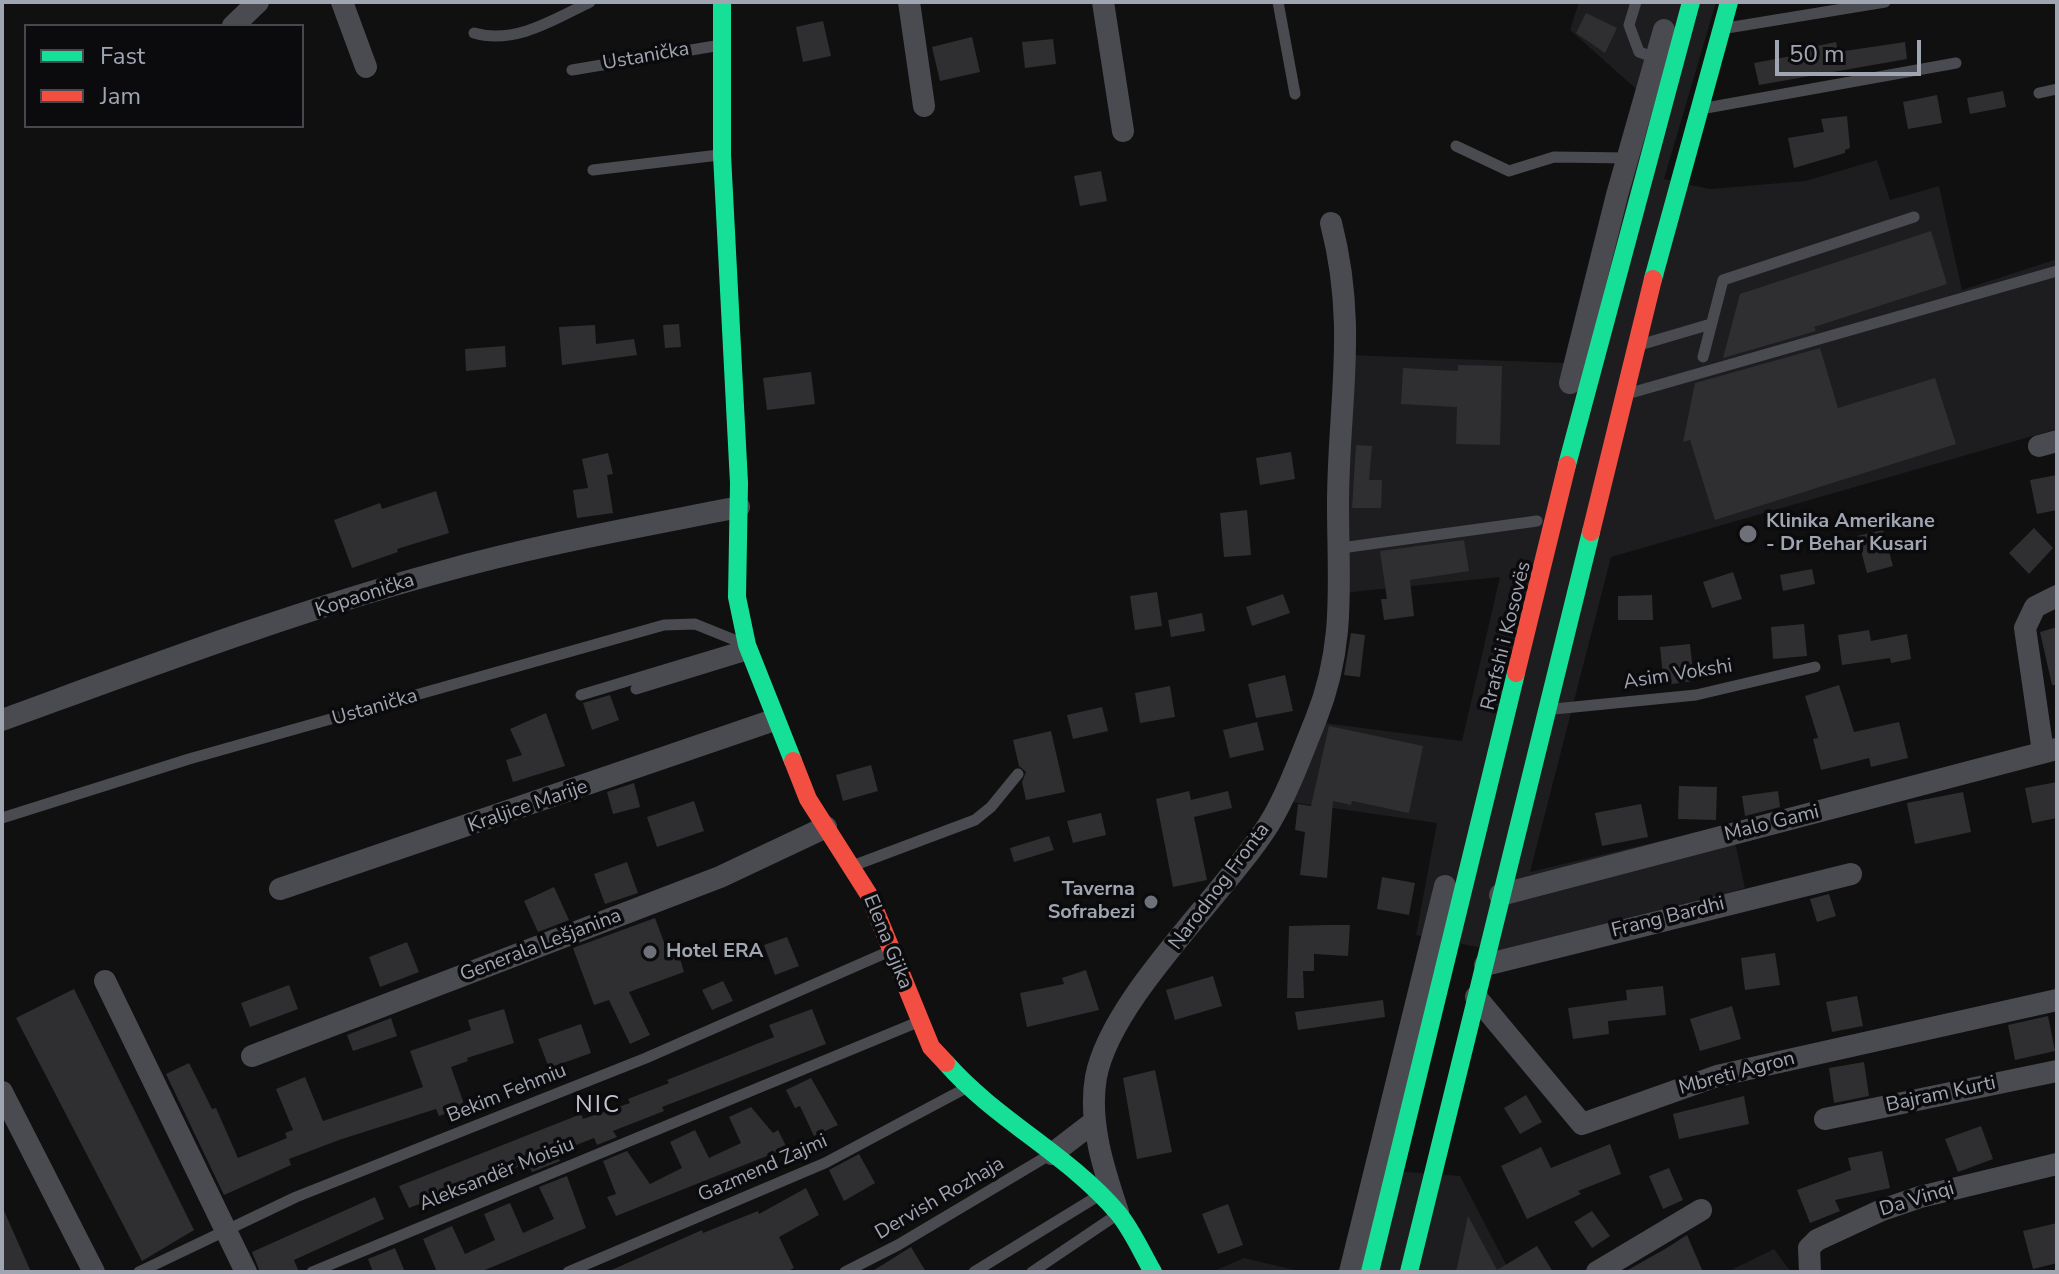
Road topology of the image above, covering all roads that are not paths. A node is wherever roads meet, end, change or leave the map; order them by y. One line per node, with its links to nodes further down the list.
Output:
1 (258, 2): 13 (street)
2 (342, 2): 19 (street)
3 (590, 2): 15 (lane)
4 (722, 2): 16 (main road)
5 (909, 2): 24 (street)
6 (1103, 2): 26 (street)
7 (1278, 2): 23 (lane)
8 (1636, 2): 17 (lane)
9 (1673, 2): 17 (street, Rrafshi i Kosovës)
10 (1691, 2): 85 (main road, Rrafshi i Kosovës)
11 (1729, 2): 14 (main road)
12 (1885, 2): 14 (lane)
13 (235, 24)
14 (1722, 29): 25 (main road)
15 (474, 33)
16 (721, 45): 20 (lane, Ustanička); 28 (main road)
17 (1656, 58): 29 (street, Rrafshi i Kosovës)
18 (1956, 63): 25 (lane)
19 (366, 67)
20 (572, 70)
21 (2057, 89): 22 (lane)
22 (2039, 93)
23 (1295, 94)
24 (924, 106)
25 (1698, 109): 35 (main road)
26 (1123, 131)
27 (1456, 146): 29 (lane)
28 (722, 155): 30 (lane); 38 (main road)
29 (1628, 158): 39 (street, Rrafshi i Kosovës)
30 (593, 170)
31 (1914, 217): 34 (lane)
32 (1331, 223): 40 (street, Narodnog Fronta)
33 (2057, 271): 37 (lane)
34 (1711, 324): 35 (lane); 36 (lane)
35 (1636, 346): 37 (main road)
36 (1703, 357)
37 (1624, 395): 46 (main road)
38 (739, 507): 42 (main road); 47 (street, Kopaonička)
39 (1537, 521): 40 (lane); 84 (street, Rrafshi i Kosovës)
40 (1341, 548): 68 (street, Narodnog Fronta)
41 (2057, 596): 49 (street, Malo Gami)
42 (749, 649): 44 (lane); 45 (lane); 48 (main road); 51 (lane, Ustanička)
43 (1815, 667): 46 (lane, Asim Vokshi)
44 (636, 689)
45 (581, 695)
46 (1545, 709): 56 (main road)
47 (2, 720)
48 (774, 720): 52 (main road); 55 (street, Kraljice Marije)
49 (2050, 751): 56 (street, Malo Gami)
50 (1018, 774): 53 (lane)
51 (2, 818)
52 (826, 827): 53 (main road); 63 (street, Generala Lešjanina)
53 (853, 866): 57 (main road, Elena Gjika)
54 (1851, 874): 58 (street, Frang Bardhi)
55 (280, 889)
56 (1500, 895): 58 (main road)
57 (890, 951): 62 (main road, Elena Gjika); 74 (lane, Bekim Fehmiu)
58 (1485, 965): 60 (main road)
59 (105, 981): 74 (street)
60 (1476, 997): 61 (street, Mbreti Agron); 86 (main road)
61 (2057, 1000)
62 (918, 1022): 65 (main road, Elena Gjika); 78 (lane, Aleksandër Moisiu)
63 (252, 1056)
64 (2057, 1071): 67 (street, Bajram Kurti)
65 (967, 1087): 69 (main road, Elena Gjika); 79 (lane, Gazmend Zajmi)
66 (2, 1092): 75 (street)
67 (1825, 1119)
68 (1095, 1121): 69 (street); 73 (street, Narodnog Fronta)
69 (1052, 1154): 71 (main road, Elena Gjika); 80 (lane, Dervish Rozhaja)
70 (2057, 1164): 88 (street, Da Vinqi)
71 (1098, 1196): 73 (main road, Elena Gjika); 81 (lane)
72 (1701, 1210): 87 (street)
73 (1119, 1214): 82 (lane); 83 (main road, Elena Gjika)
74 (224, 1229): 76 (lane, Bekim Fehmiu); 77 (street)
75 (94, 1272)
76 (139, 1272)
77 (246, 1272)
78 (312, 1272)
79 (568, 1272)
80 (845, 1272)
81 (974, 1272)
82 (1032, 1272)
83 (1153, 1272)
84 (1350, 1272)
85 (1370, 1272)
86 (1409, 1272)
87 (1597, 1272)
88 (1810, 1272)

